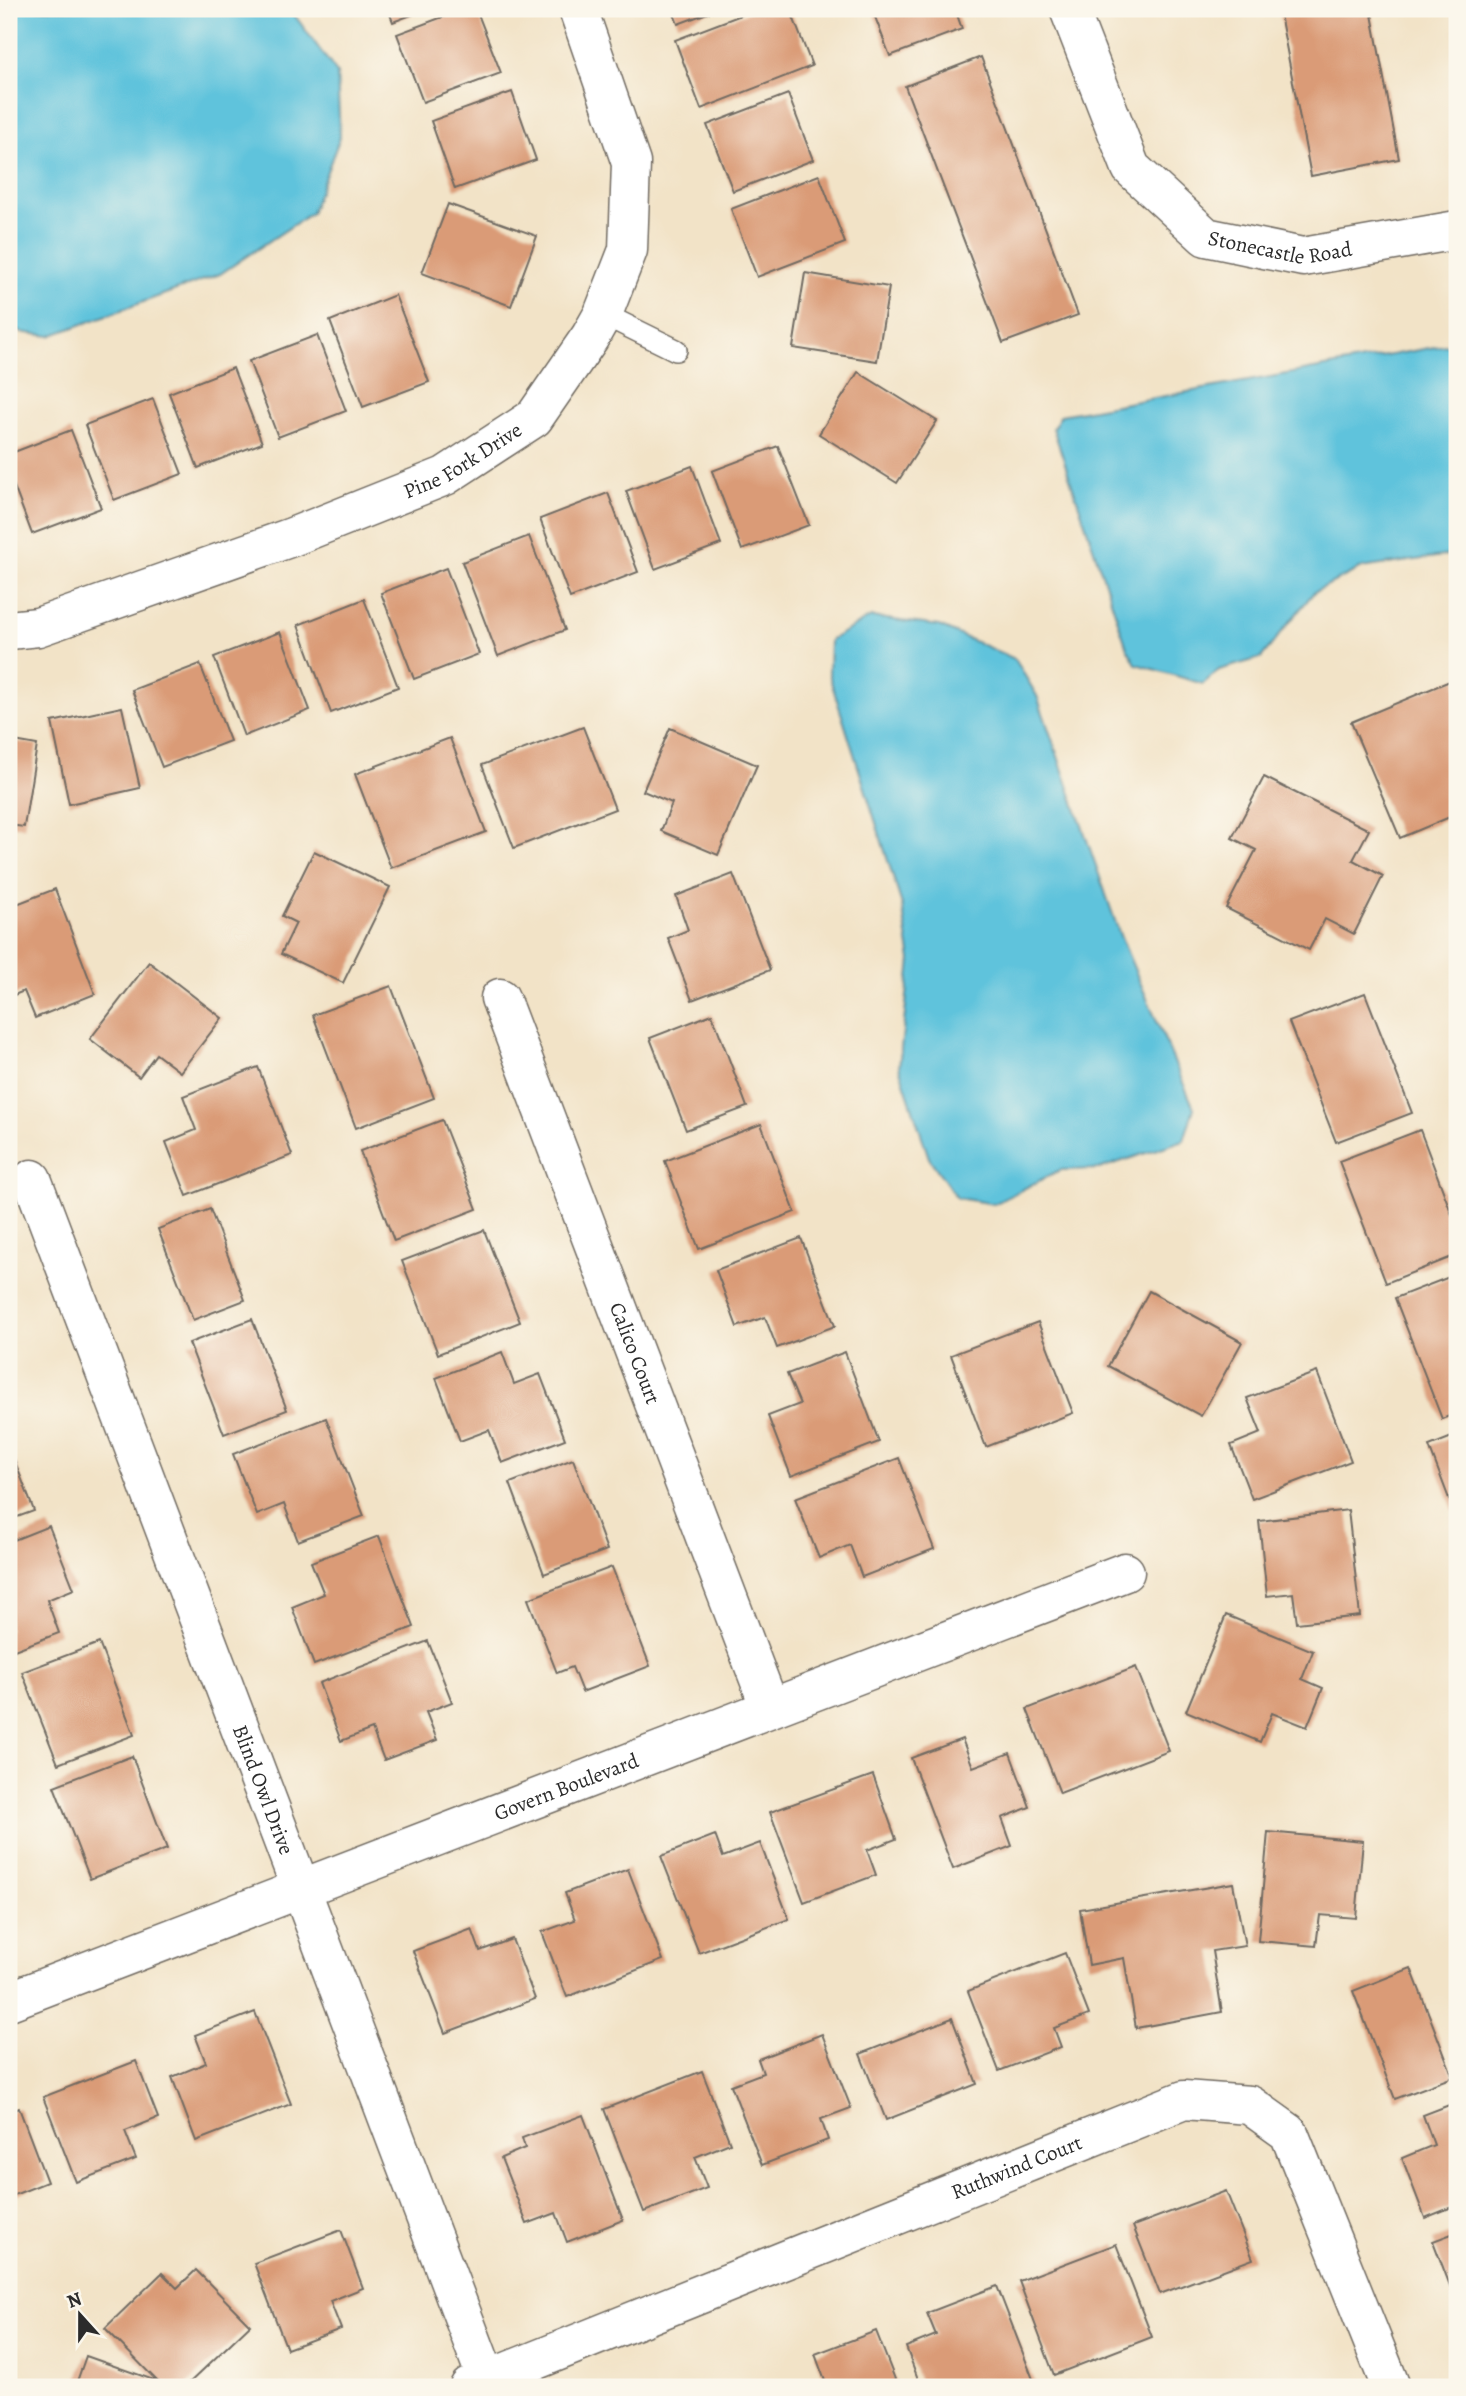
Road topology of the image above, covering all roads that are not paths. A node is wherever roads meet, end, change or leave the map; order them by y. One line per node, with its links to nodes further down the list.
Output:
1 (578, 9): 4 (street, Pine Fork Drive)
2 (1069, 9): 3 (street, Stonecastle Road)
3 (1457, 230)
4 (603, 314): 5 (lane); 6 (street, Pine Fork Drive)
5 (676, 350)
6 (9, 630)
7 (500, 998): 10 (street, Calico Court)
8 (32, 1179): 11 (street, Blind Owl Drive)
9 (1125, 1572): 10 (street, Govern Boulevard)
10 (770, 1709): 11 (street, Govern Boulevard)
11 (301, 1889): 12 (street, Govern Boulevard); 13 (street, Blind Owl Drive)
12 (9, 2001)
13 (478, 2384): 14 (street, Ruthwind Court)
14 (1391, 2387)

